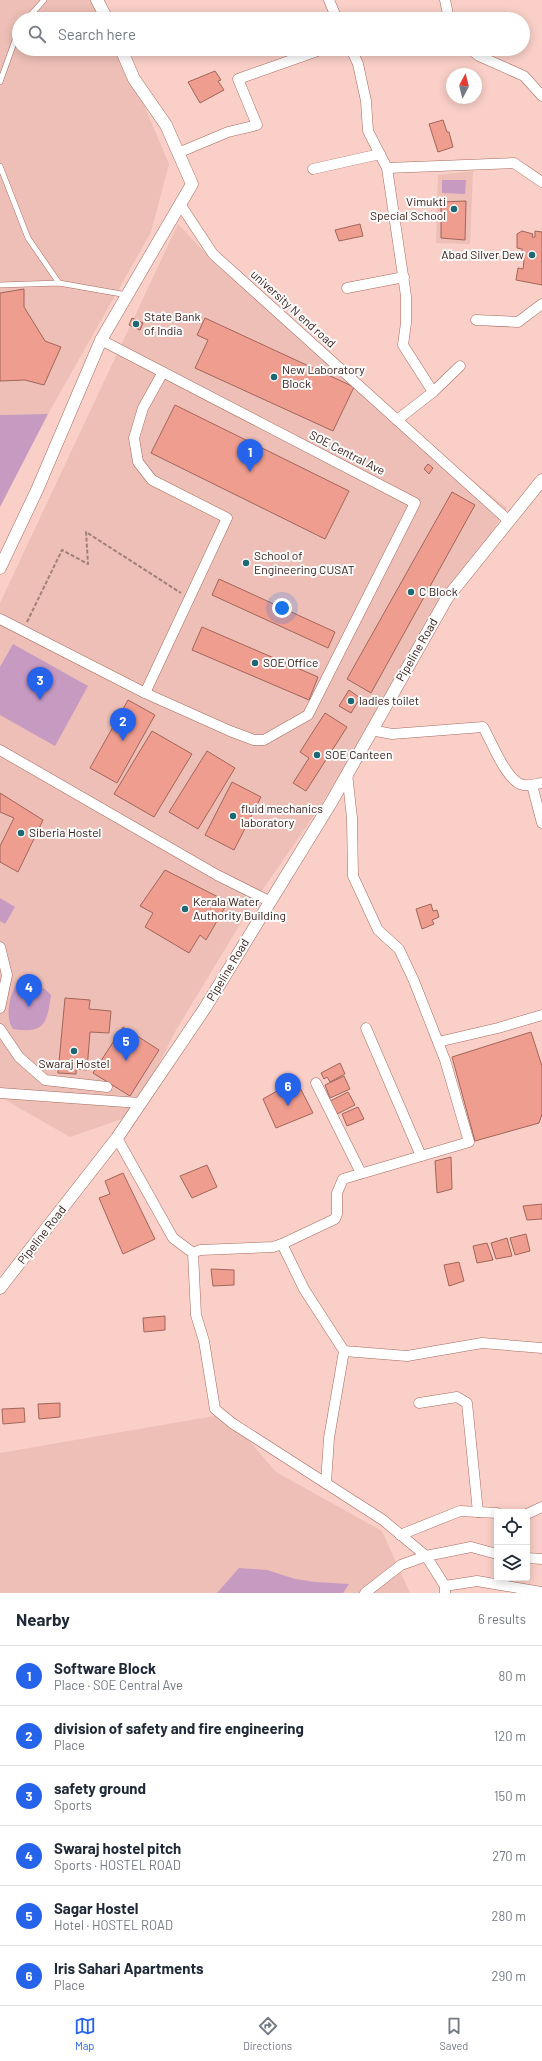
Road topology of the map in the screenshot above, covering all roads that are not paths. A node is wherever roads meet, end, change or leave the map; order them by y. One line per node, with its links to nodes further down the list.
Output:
1 (44, 0): 5 (lane)
2 (97, 0): 6 (street)
3 (329, 0): 7 (street)
4 (445, 0): 8 (street)
5 (33, 12)
6 (103, 12)
7 (334, 12)
8 (448, 12)
9 (12, 49): 14 (lane)
10 (124, 56): 16 (street)
11 (303, 56): 16 (street)
12 (353, 56): 17 (street)
13 (479, 56): 15 (street)
14 (0, 82)
15 (542, 96)
16 (178, 153): 22 (street)
17 (380, 154): 19 (street); 20 (street)
18 (0, 166): 24 (lane)
19 (387, 168): 21 (street); 23 (street)
20 (313, 169)
21 (542, 182)
22 (180, 204): 27 (street); 34 (street, university N end road)
23 (404, 277): 26 (street); 33 (street)
24 (59, 283): 25 (lane); 27 (lane)
25 (0, 285)
26 (347, 288)
27 (128, 295): 30 (street)
28 (542, 304): 29 (street)
29 (476, 320)
30 (101, 340): 32 (street, SOE Central Ave); 37 (street)
31 (460, 366): 33 (street)
32 (163, 372): 39 (street); 39 (street, SOE Central Ave)
33 (433, 392): 34 (street)
34 (397, 420): 36 (street, university N end road)
35 (542, 482): 36 (street, Pipeline Road)
36 (508, 520): 40 (street, Pipeline Road)
37 (0, 568)
38 (0, 618): 39 (street)
39 (145, 693)
40 (371, 730): 42 (street, Pipeline Road); 43 (street)
41 (0, 750): 45 (street)
42 (347, 773): 45 (street, Pipeline Road); 51 (street)
43 (537, 784): 44 (street)
44 (542, 823)
45 (270, 901): 55 (street, Pipeline Road)
46 (0, 948): 47 (street)
47 (0, 1008)
48 (542, 1015): 51 (street)
49 (366, 1028): 57 (street)
50 (0, 1029): 53 (street)
51 (438, 1042): 57 (street)
52 (316, 1083): 58 (street)
53 (107, 1087)
54 (0, 1093): 55 (street)
55 (140, 1104): 56 (street, Pipeline Road)
56 (117, 1138): 60 (street); 61 (street, Pipeline Road)
57 (421, 1156): 58 (street)
58 (361, 1173): 59 (street)
59 (282, 1244): 60 (street); 63 (street)
60 (193, 1253): 65 (street)
61 (0, 1288)
62 (542, 1348): 63 (street)
63 (344, 1351): 65 (street)
64 (419, 1403): 67 (street)
65 (326, 1483): 70 (street)
66 (542, 1507): 69 (street)
67 (478, 1512): 68 (street); 70 (street)
68 (494, 1513)
69 (530, 1513)
70 (400, 1535): 72 (street)
71 (494, 1553): 72 (street)
72 (426, 1556): 75 (street); 77 (street)
73 (530, 1558): 74 (street)
74 (542, 1559)
75 (445, 1589): 76 (street)
76 (542, 1592)
77 (365, 1593)

